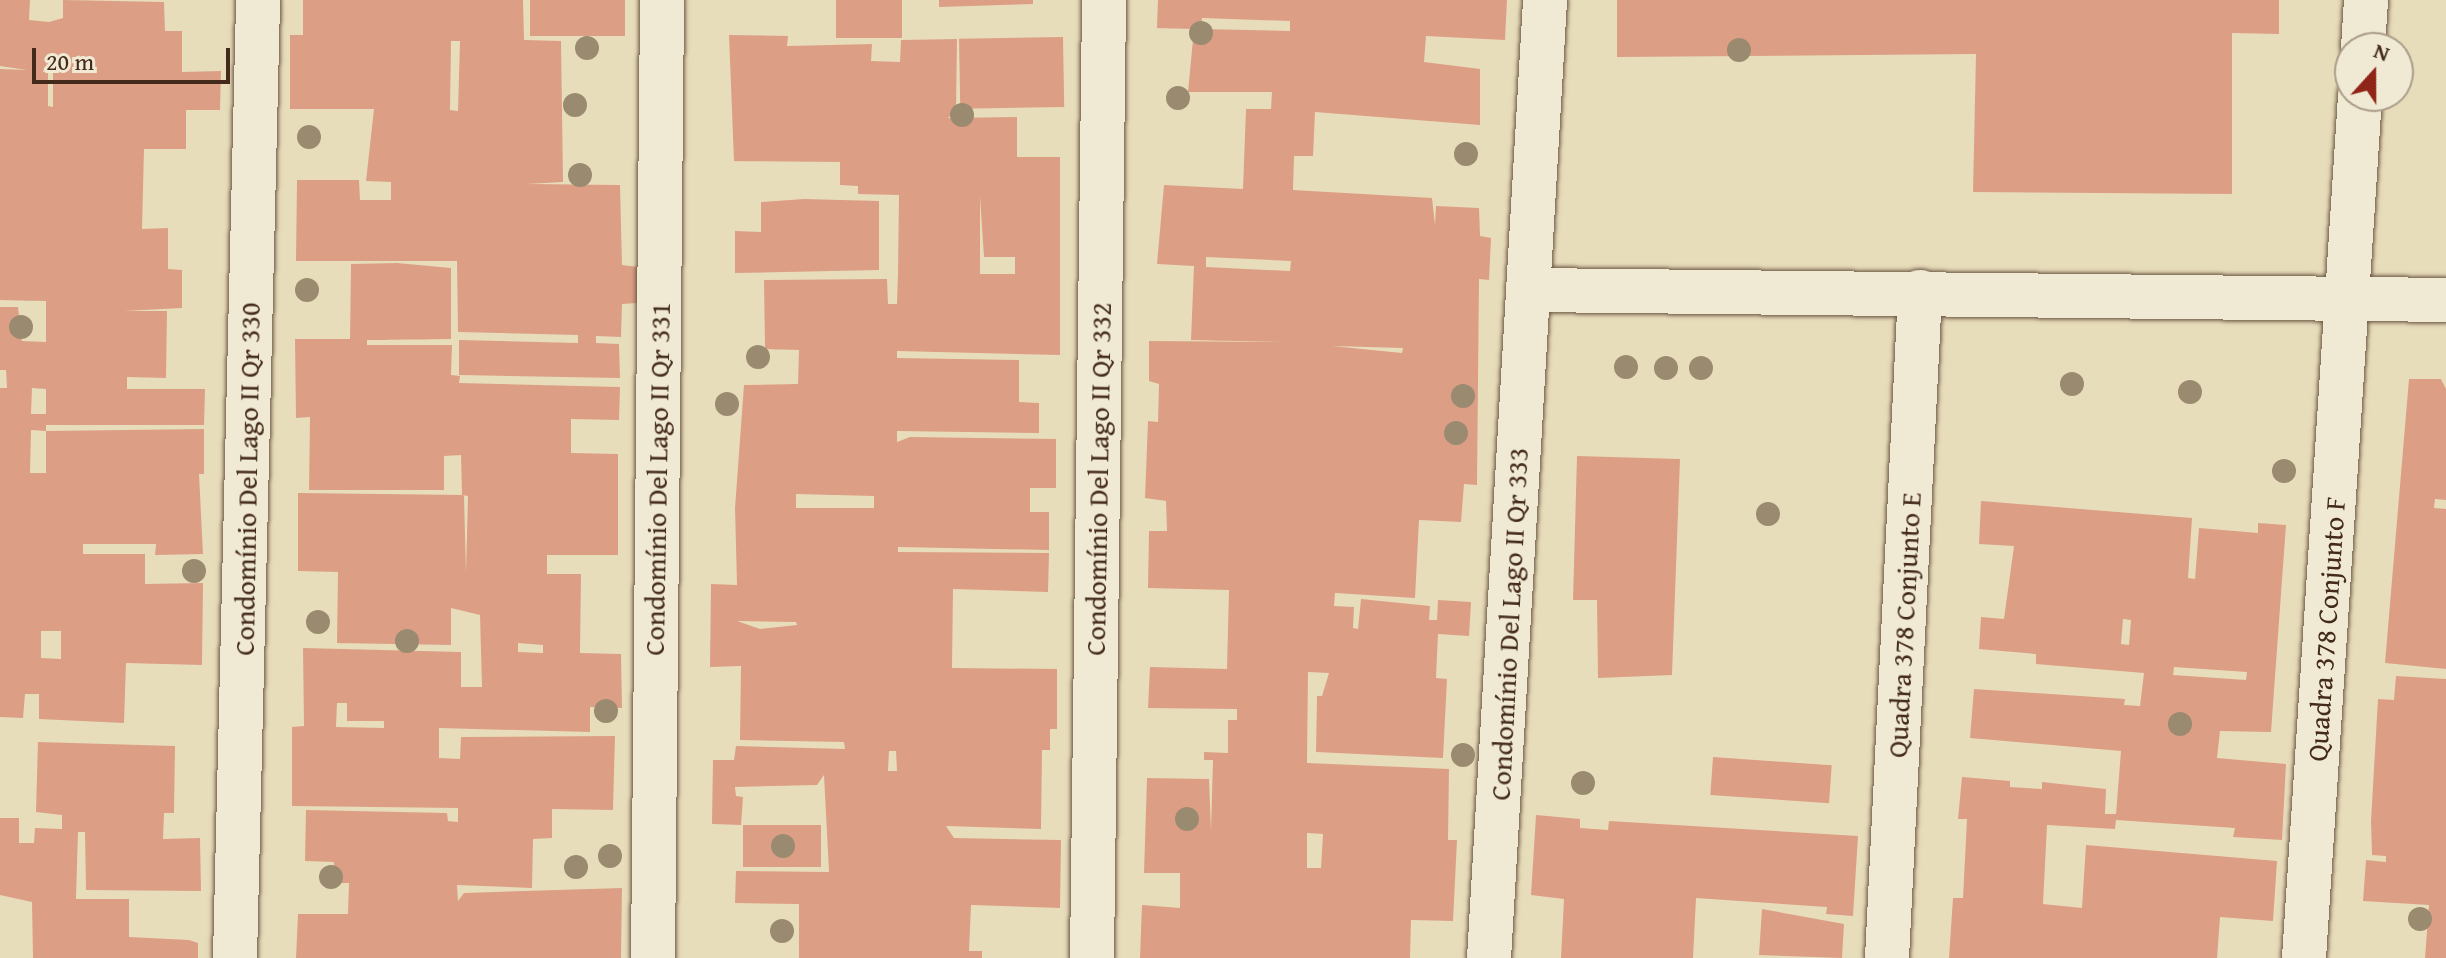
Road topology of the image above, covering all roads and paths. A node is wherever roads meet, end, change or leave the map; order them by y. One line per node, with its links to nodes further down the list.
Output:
1 (258, 0): 12 (street, Condomínio Del Lago II Qr 330)
2 (662, 0): 13 (street, Condomínio Del Lago II Qr 331)
3 (1104, 0): 14 (street, Condomínio Del Lago II Qr 332)
4 (1545, 0): 8 (street, Condomínio Del Lago II Qr 333)
5 (2366, 0): 6 (street)
6 (2364, 32)
7 (2359, 112): 10 (street, Quadra 378 Conjunto F)
8 (1529, 290): 9 (street); 15 (street, Condomínio Del Lago II Qr 333)
9 (1920, 292): 10 (street); 16 (street, Quadra 378 Conjunto E)
10 (2348, 300): 11 (street); 17 (street, Quadra 378 Conjunto F)
11 (2446, 300)
12 (235, 958)
13 (653, 958)
14 (1092, 958)
15 (1489, 958)
16 (1887, 958)
17 (2304, 958)

